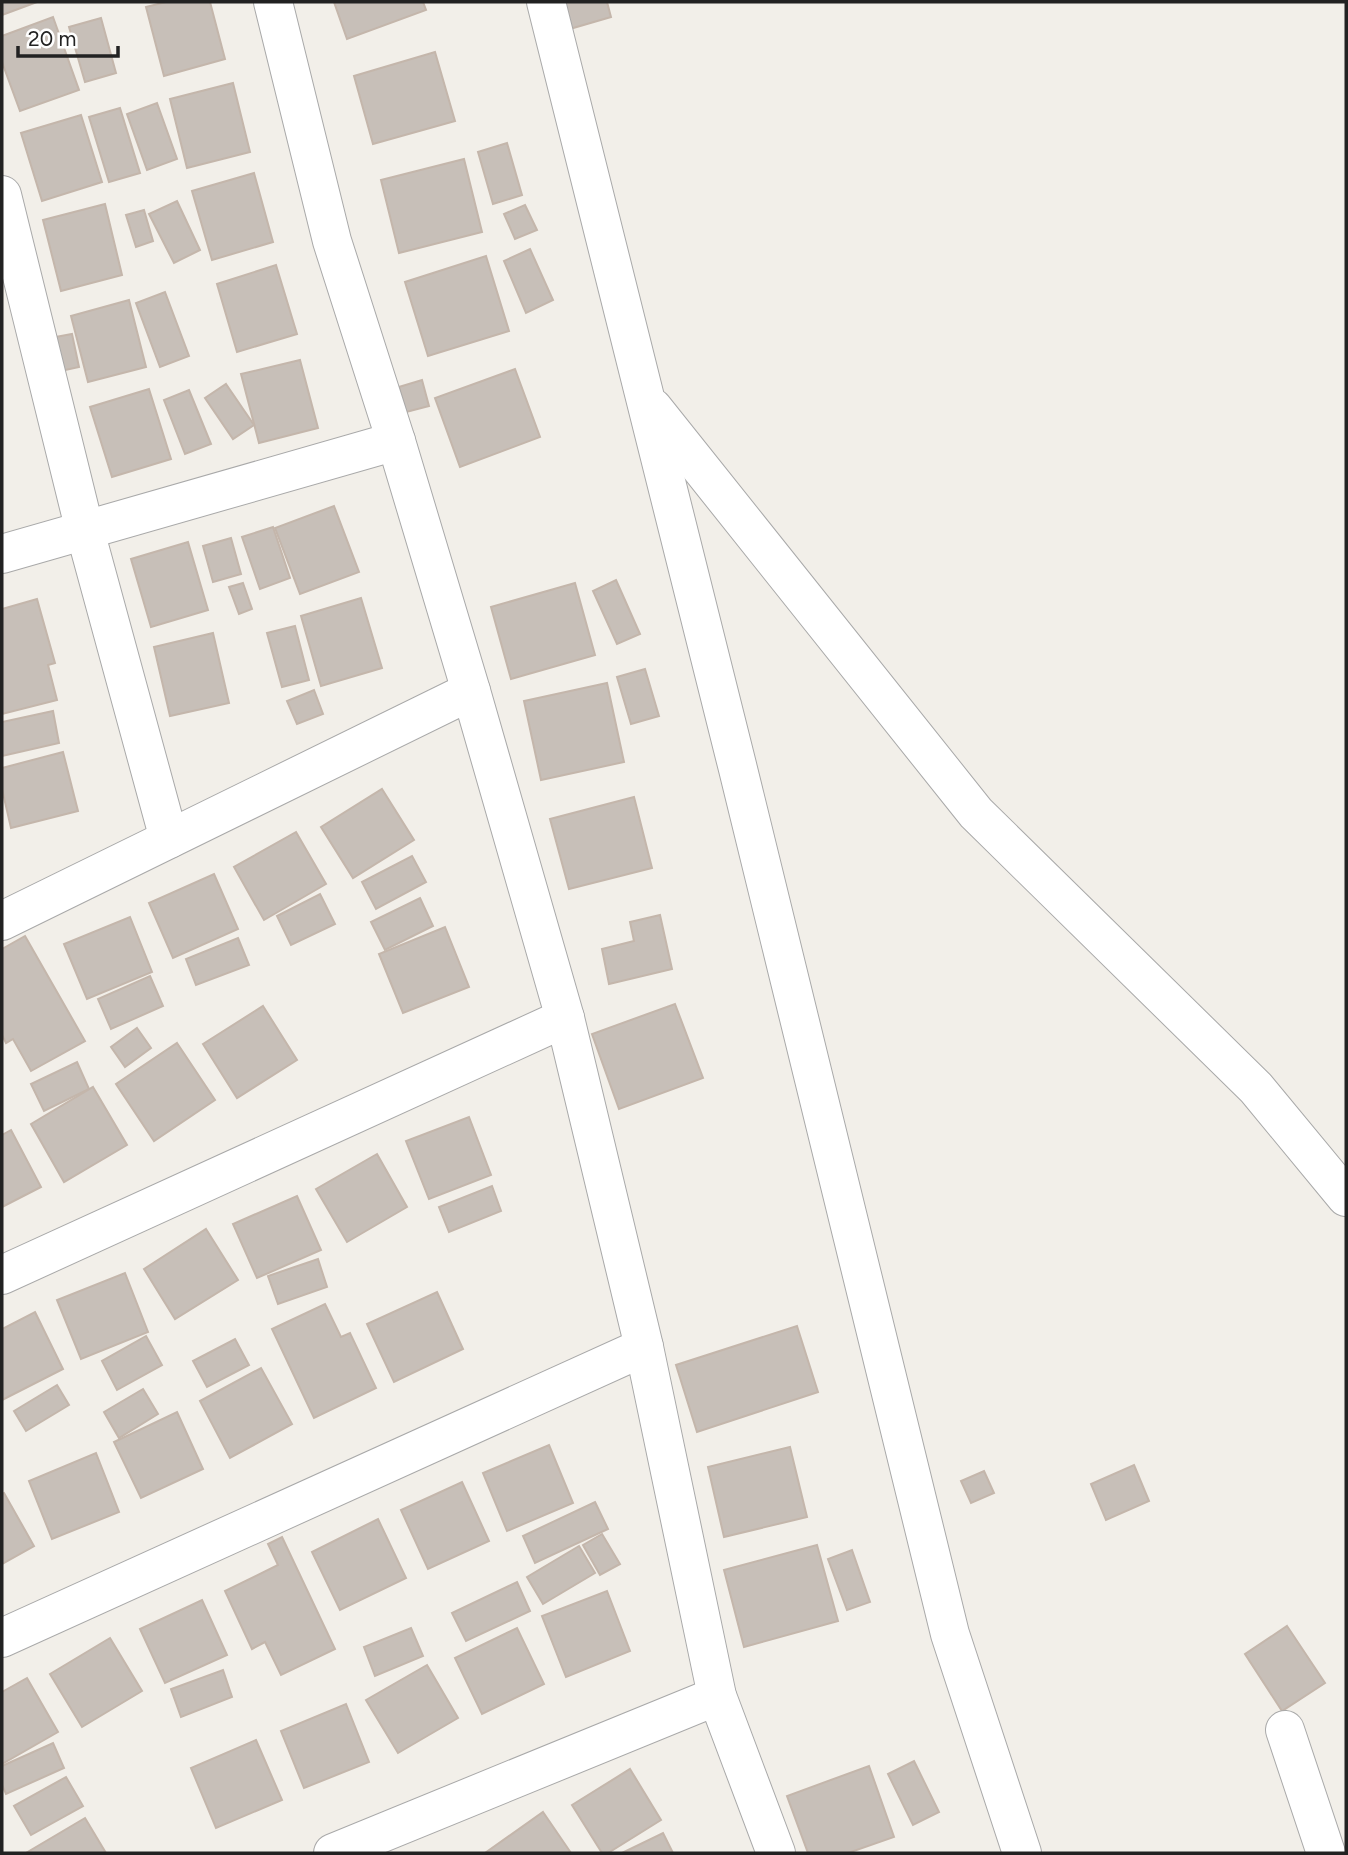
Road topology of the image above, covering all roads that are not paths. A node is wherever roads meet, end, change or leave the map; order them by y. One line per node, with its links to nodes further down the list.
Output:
1 (273, 2): 5 (street)
2 (545, 2): 4 (street)
3 (2, 195): 6 (street)
4 (645, 398): 12 (street); 20 (street)
5 (396, 441): 6 (street); 8 (street)
6 (85, 531): 7 (street); 9 (street)
7 (2, 554)
8 (471, 691): 9 (street); 11 (street)
9 (169, 839): 10 (street)
10 (2, 921)
11 (565, 1018): 13 (street); 14 (street)
12 (1346, 1197)
13 (2, 1275)
14 (644, 1347): 15 (street); 16 (street)
15 (2, 1638)
16 (717, 1696): 18 (street); 19 (street)
17 (1285, 1730): 21 (street)
18 (333, 1853)
19 (776, 1853)
20 (1022, 1853)
21 (1326, 1853)

